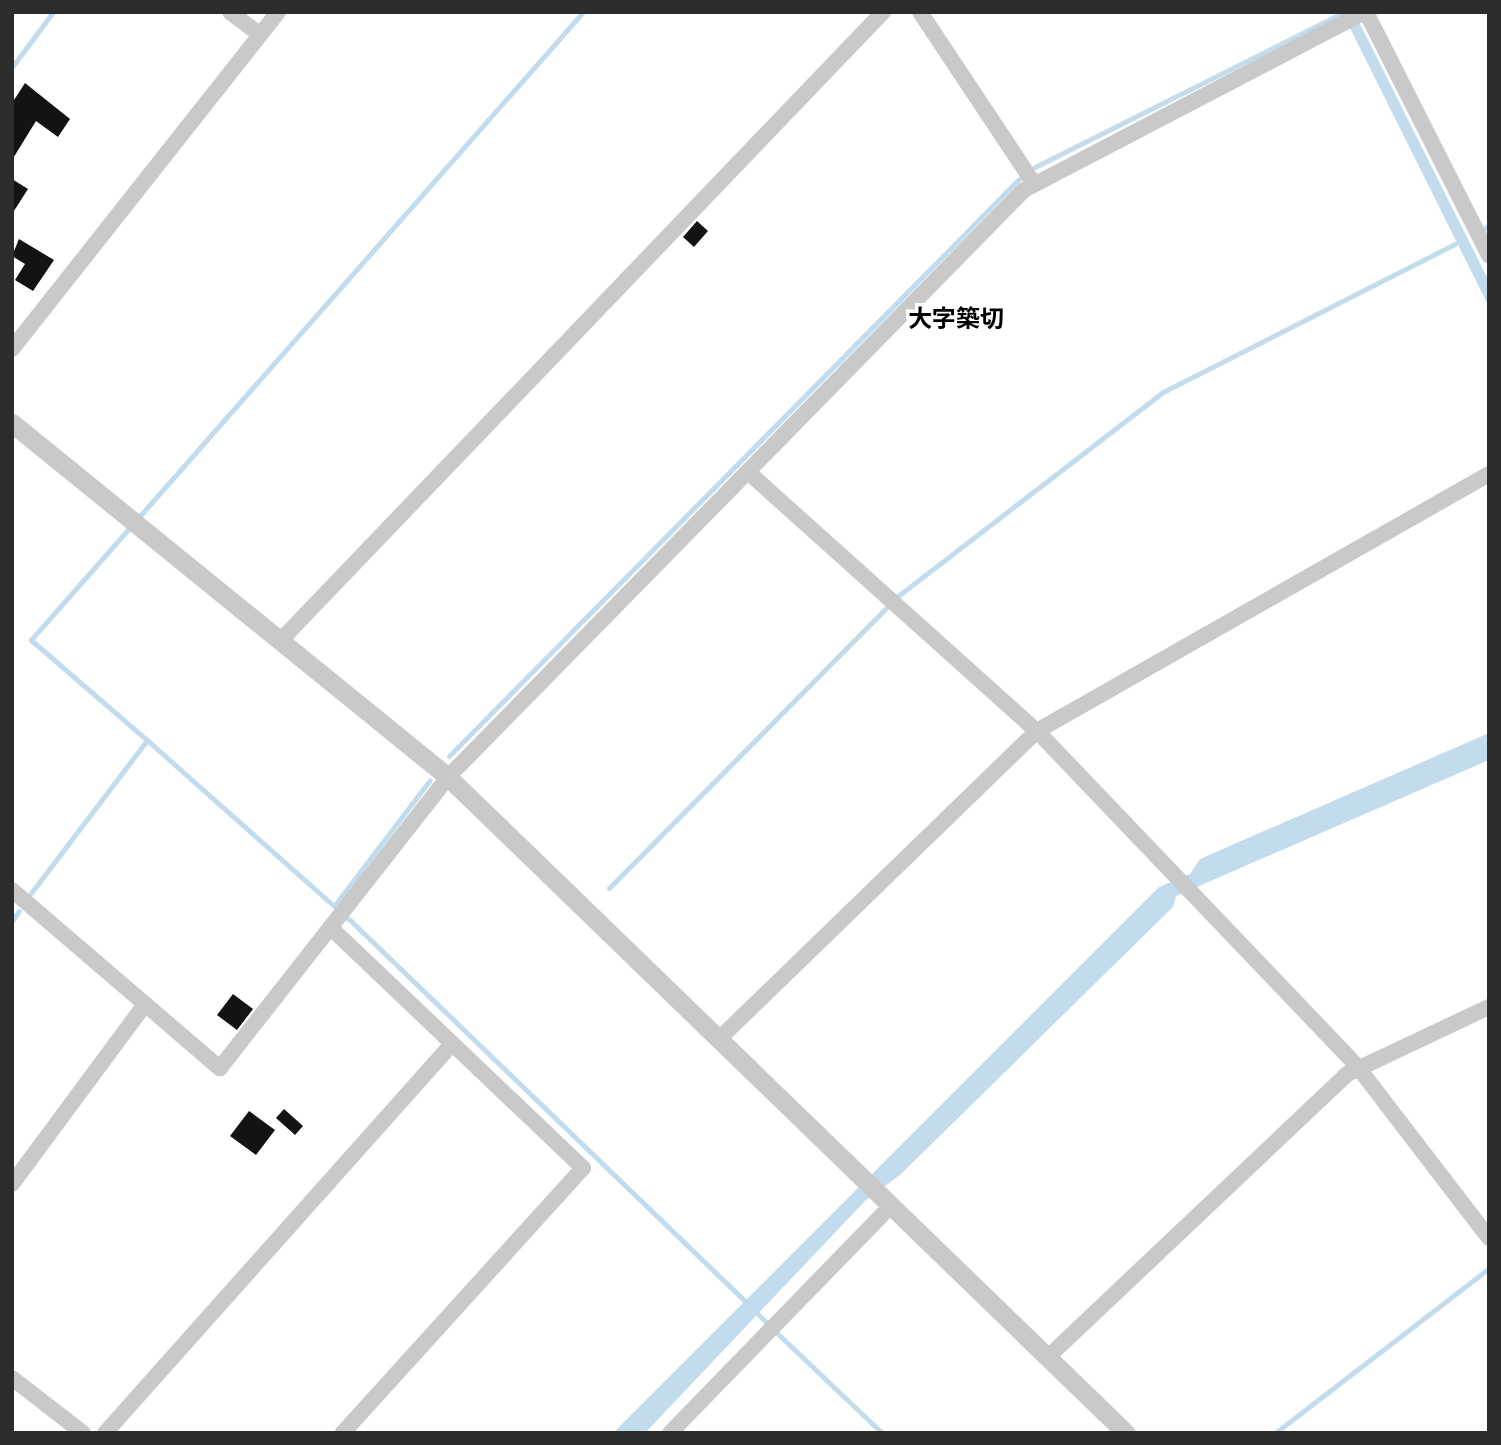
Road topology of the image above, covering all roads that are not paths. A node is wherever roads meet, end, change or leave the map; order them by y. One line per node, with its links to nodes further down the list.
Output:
1 (230, 12): 6 (street)
2 (278, 12): 6 (street)
3 (883, 12): 13 (street)
4 (920, 12): 7 (street)
5 (1358, 16): 7 (street); 8 (street)
6 (259, 34): 9 (street)
7 (1033, 182): 11 (street)
8 (1489, 256)
9 (12, 349)
10 (12, 423): 13 (street)
11 (748, 472): 14 (street); 15 (street)
12 (1489, 474): 14 (street)
13 (281, 639): 15 (street)
14 (1037, 732): 20 (street); 22 (street)
15 (448, 777): 17 (street); 20 (street)
16 (12, 890): 18 (street)
17 (339, 918): 18 (street); 21 (street)
18 (145, 1004): 23 (street)
19 (1489, 1007): 22 (street)
20 (719, 1039): 24 (street)
21 (451, 1045): 29 (street); 30 (street)
22 (1357, 1066): 25 (street); 26 (street)
23 (12, 1184)
24 (883, 1205): 26 (street); 31 (street)
25 (1489, 1238)
26 (1048, 1357): 32 (street)
27 (12, 1378): 28 (street)
28 (83, 1433)
29 (104, 1433)
30 (343, 1433)
31 (670, 1433)
32 (1126, 1433)

